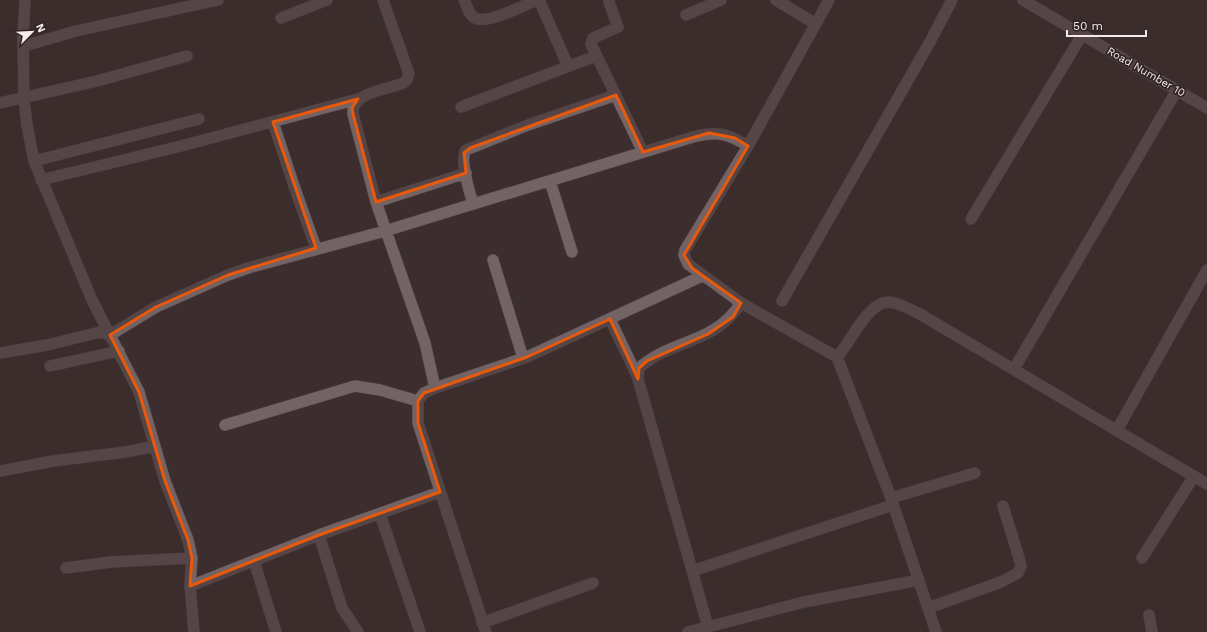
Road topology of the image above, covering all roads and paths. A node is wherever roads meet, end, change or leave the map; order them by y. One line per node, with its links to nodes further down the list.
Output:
1 (25, 0): 17 (street)
2 (218, 0): 17 (street)
3 (327, 0): 14 (street)
4 (383, 0): 24 (street)
5 (464, 0): 6 (street)
6 (538, 0): 20 (street)
7 (721, 0): 13 (street)
8 (776, 0): 15 (street)
9 (829, 0): 15 (street)
10 (952, 0): 45 (street)
11 (1023, 0): 16 (street, Road Number 10)
12 (609, 2): 19 (street)
13 (686, 15)
14 (281, 18)
15 (816, 24): 30 (street)
16 (1082, 35): 21 (street, Road Number 10); 38 (street)
17 (24, 46): 23 (street)
18 (187, 56): 23 (street)
19 (596, 56): 20 (street); 22 (street)
20 (568, 66): 26 (street)
21 (1177, 90): 27 (street, Road Number 10); 54 (street)
22 (616, 96): 31 (street); 33 (street)
23 (24, 99): 25 (street); 32 (street)
24 (358, 99): 29 (street); 36 (street)
25 (0, 103)
26 (461, 107)
27 (1207, 108)
28 (199, 119): 32 (street)
29 (273, 122): 34 (street); 40 (street)
30 (748, 146): 31 (street); 44 (street)
31 (643, 152): 35 (street)
32 (34, 161): 34 (street)
33 (466, 173): 36 (street); 37 (street)
34 (41, 180): 48 (street)
35 (550, 181): 37 (street); 41 (street)
36 (376, 202): 39 (street)
37 (473, 204): 39 (street)
38 (971, 219)
39 (385, 231): 40 (street); 56 (street)
40 (316, 248): 48 (street)
41 (572, 252)
42 (493, 260): 52 (street)
43 (1207, 270): 59 (street)
44 (702, 276): 46 (street); 47 (street)
45 (782, 301)
46 (741, 303): 51 (street); 55 (street)
47 (610, 319): 52 (street); 55 (street)
48 (110, 335): 49 (street); 50 (street)
49 (119, 352): 53 (street); 60 (street)
50 (0, 353)
51 (837, 357): 54 (street); 66 (street)
52 (524, 358): 56 (street)
53 (50, 366)
54 (1014, 369): 59 (street)
55 (638, 379): 74 (street)
56 (435, 388): 57 (street)
57 (418, 401): 58 (street); 65 (street)
58 (225, 424)
59 (1117, 430): 63 (street)
60 (155, 446): 61 (street); 70 (street)
61 (0, 471)
62 (975, 473): 66 (street)
63 (1194, 476): 64 (street); 71 (street)
64 (1207, 484)
65 (440, 492): 68 (street); 80 (street)
66 (892, 501): 74 (street); 75 (street)
67 (1003, 506): 78 (street)
68 (380, 514): 69 (street); 85 (street)
69 (319, 535): 72 (street); 84 (street)
70 (192, 558): 73 (street); 77 (street)
71 (1142, 558)
72 (254, 561): 77 (street); 83 (street)
73 (66, 568)
74 (692, 571): 81 (street)
75 (919, 580): 78 (street); 81 (street)
76 (593, 583): 80 (street)
77 (190, 586): 82 (street)
78 (928, 608): 87 (street)
79 (1149, 615): 88 (street)
80 (484, 627)
81 (708, 627): 86 (street)
82 (194, 632)
83 (276, 632)
84 (358, 632)
85 (420, 632)
86 (688, 632)
87 (936, 632)
88 (1152, 632)

